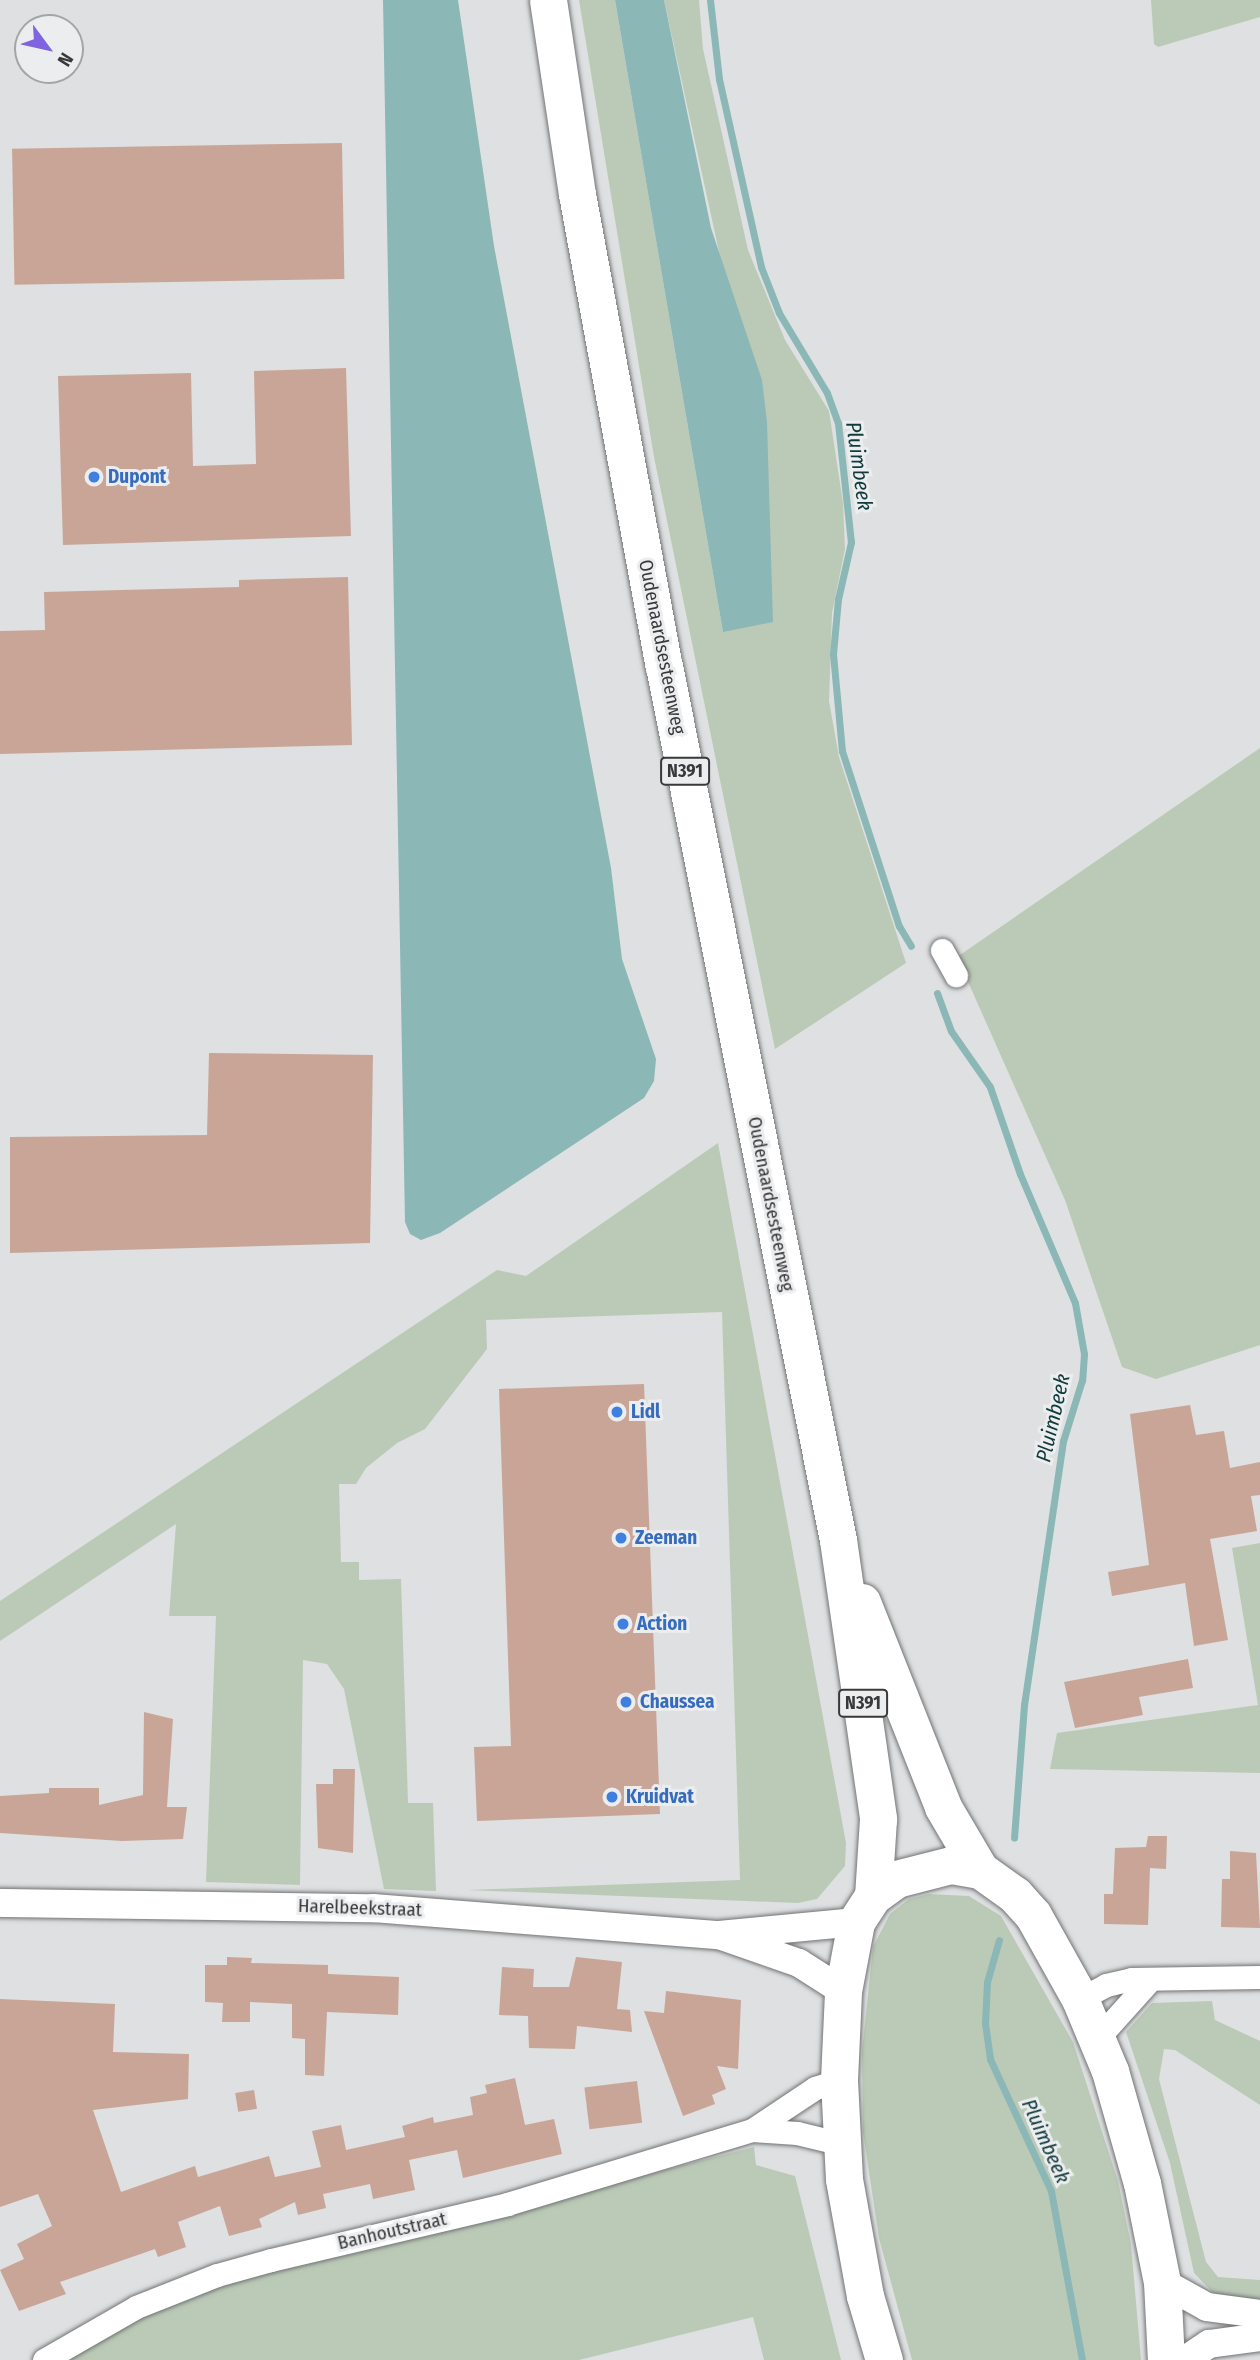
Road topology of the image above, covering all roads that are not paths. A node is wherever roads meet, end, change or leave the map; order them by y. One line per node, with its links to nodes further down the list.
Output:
1 (548, 0): 4 (main road, Oudenaardsesteenweg / N391)
2 (942, 950): 3 (street)
3 (956, 975)
4 (838, 1539): 5 (main road, Oudenaardsesteenweg / N391); 7 (main road, Oudenaardsesteenweg / N391)
5 (980, 1870): 7 (main road); 12 (main road, N391)
6 (0, 1903): 8 (street, Harelbeekstraat)
7 (865, 1909): 8 (street, Harelbeekstraat); 11 (main road, N391)
8 (719, 1935): 11 (street, Harelbeekstraat)
9 (1260, 1977): 10 (street)
10 (1150, 1980): 12 (street); 13 (street)
11 (843, 1992): 14 (main road, N391)
12 (1080, 1999): 13 (main road, N391)
13 (1097, 2039): 17 (main road, N391)
14 (839, 2080): 15 (street, Banhoutstraat); 16 (main road, N391)
15 (752, 2130): 16 (street, Banhoutstraat); 20 (street, Banhoutstraat)
16 (842, 2144): 21 (main road, N391)
17 (1162, 2282): 18 (street); 22 (main road, N391)
18 (1260, 2314)
19 (1260, 2337): 23 (street)
20 (44, 2360)
21 (884, 2360)
22 (1166, 2360)
23 (1185, 2360)

